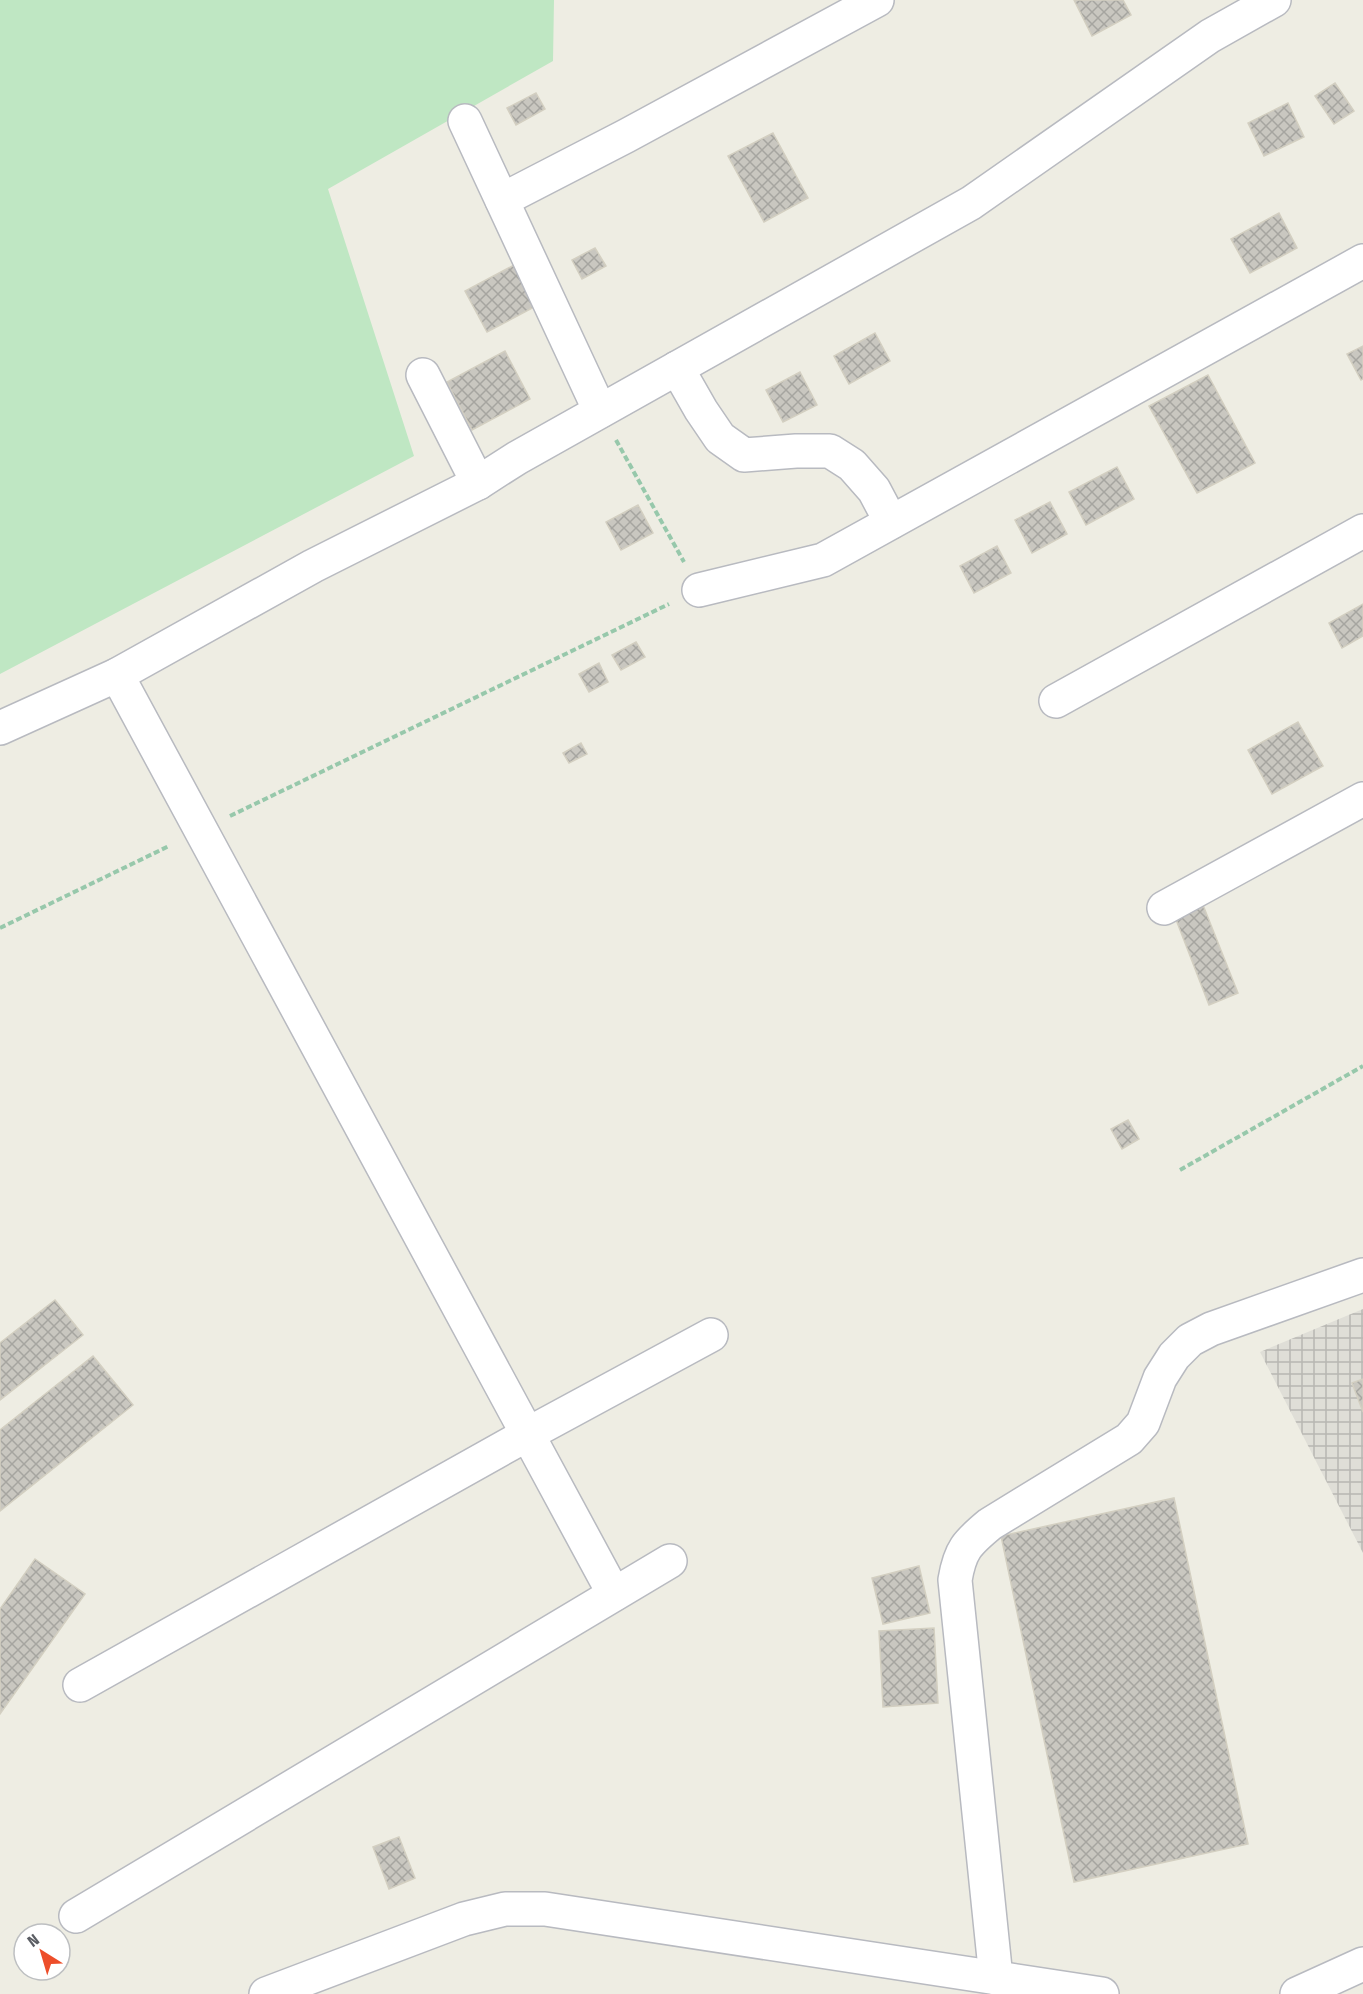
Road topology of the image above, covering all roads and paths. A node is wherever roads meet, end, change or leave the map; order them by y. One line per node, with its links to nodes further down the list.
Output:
1 (877, 0): 4 (street)
2 (1274, 0): 6 (street)
3 (465, 121): 4 (street)
4 (502, 200): 8 (street)
5 (1363, 261): 10 (street)
6 (678, 368): 8 (street); 10 (street)
7 (423, 375): 9 (street)
8 (600, 411): 9 (street); 12 (path)
9 (478, 483): 13 (street)
10 (891, 522): 12 (street)
11 (1363, 531): 14 (street)
12 (699, 590): 17 (path)
13 (117, 675): 15 (street); 17 (street)
14 (1056, 701)
15 (0, 728)
16 (1363, 799): 18 (street)
17 (201, 830): 19 (path); 24 (street)
18 (1164, 908)
19 (0, 928)
20 (1363, 1065): 21 (path)
21 (1180, 1170)
22 (1363, 1275): 30 (street)
23 (711, 1335): 24 (street)
24 (528, 1434): 26 (street); 27 (street)
25 (670, 1560): 26 (street)
26 (614, 1594): 28 (street)
27 (80, 1685)
28 (76, 1916)
29 (1363, 1964): 33 (street)
30 (996, 1978): 31 (street); 32 (street)
31 (266, 1994)
32 (1102, 1994)
33 (1297, 1994)

